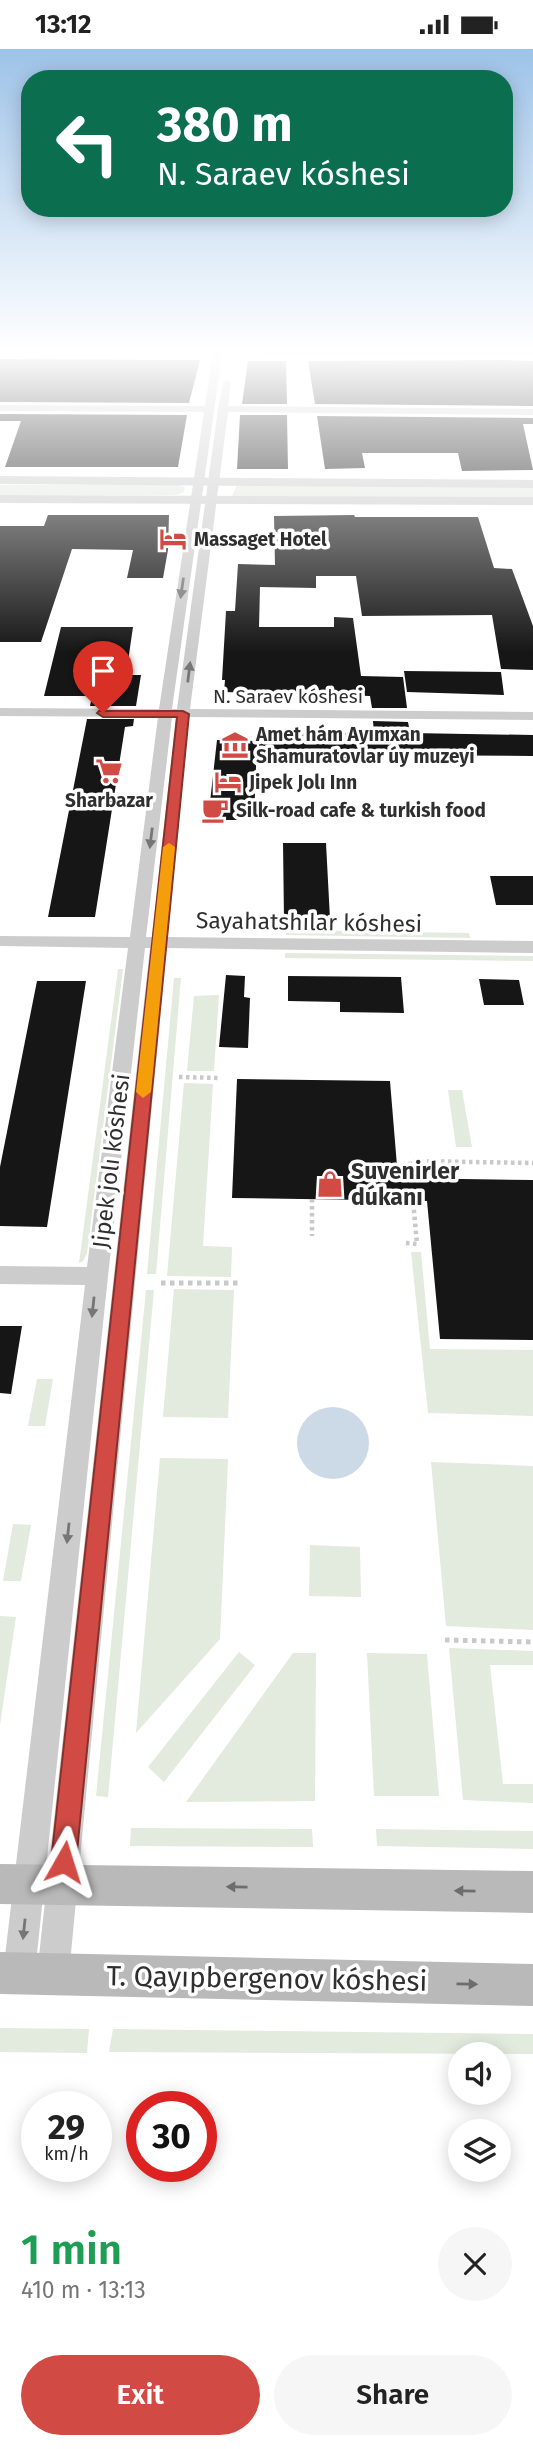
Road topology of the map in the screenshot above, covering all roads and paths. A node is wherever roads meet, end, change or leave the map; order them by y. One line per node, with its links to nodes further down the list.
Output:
1 (210, 452): 4 (street, Jipek jolı kóshesi)
2 (0, 480): 4 (street)
3 (533, 484): 4 (street)
4 (205, 490): 5 (street); 6 (street); 8 (street, Jipek jolı kóshesi)
5 (0, 499)
6 (533, 501)
7 (0, 712): 8 (street, N. Saraev kóshesi)
8 (175, 714): 9 (street, N. Saraev kóshesi); 11 (street, Jipek jolı kóshesi); 12 (street, Jipek jolı kóshesi, one-way to 12)
9 (533, 716)
10 (0, 941): 12 (street, Sayahatshılar kóshesi)
11 (159, 942): 12 (street, Sayahatshılar kóshesi); 13 (street, Sayahatshılar kóshesi); 28 (street, Jipek jolı kóshesi)
12 (138, 943): 23 (street, Jipek jolı kóshesi)
13 (533, 947)
14 (179, 1077): 15 (path)
15 (219, 1078)
16 (533, 1163): 17 (path)
17 (411, 1179)
18 (412, 1189): 21 (path)
19 (312, 1199): 20 (path)
20 (312, 1236)
21 (406, 1243)
22 (0, 1275): 23 (street)
23 (97, 1276): 28 (street, Jipek jolı kóshesi, one-way to 28)
24 (161, 1283): 25 (path)
25 (239, 1283)
26 (445, 1640): 27 (path)
27 (533, 1642)
28 (30, 1884): 29 (main road, one-way to 28); 30 (street, Jipek jolı kóshesi)
29 (533, 1892)
30 (24, 1973): 31 (main road, T. Qayıpbergenov kóshesi, one-way to 31)
31 (533, 1985)

